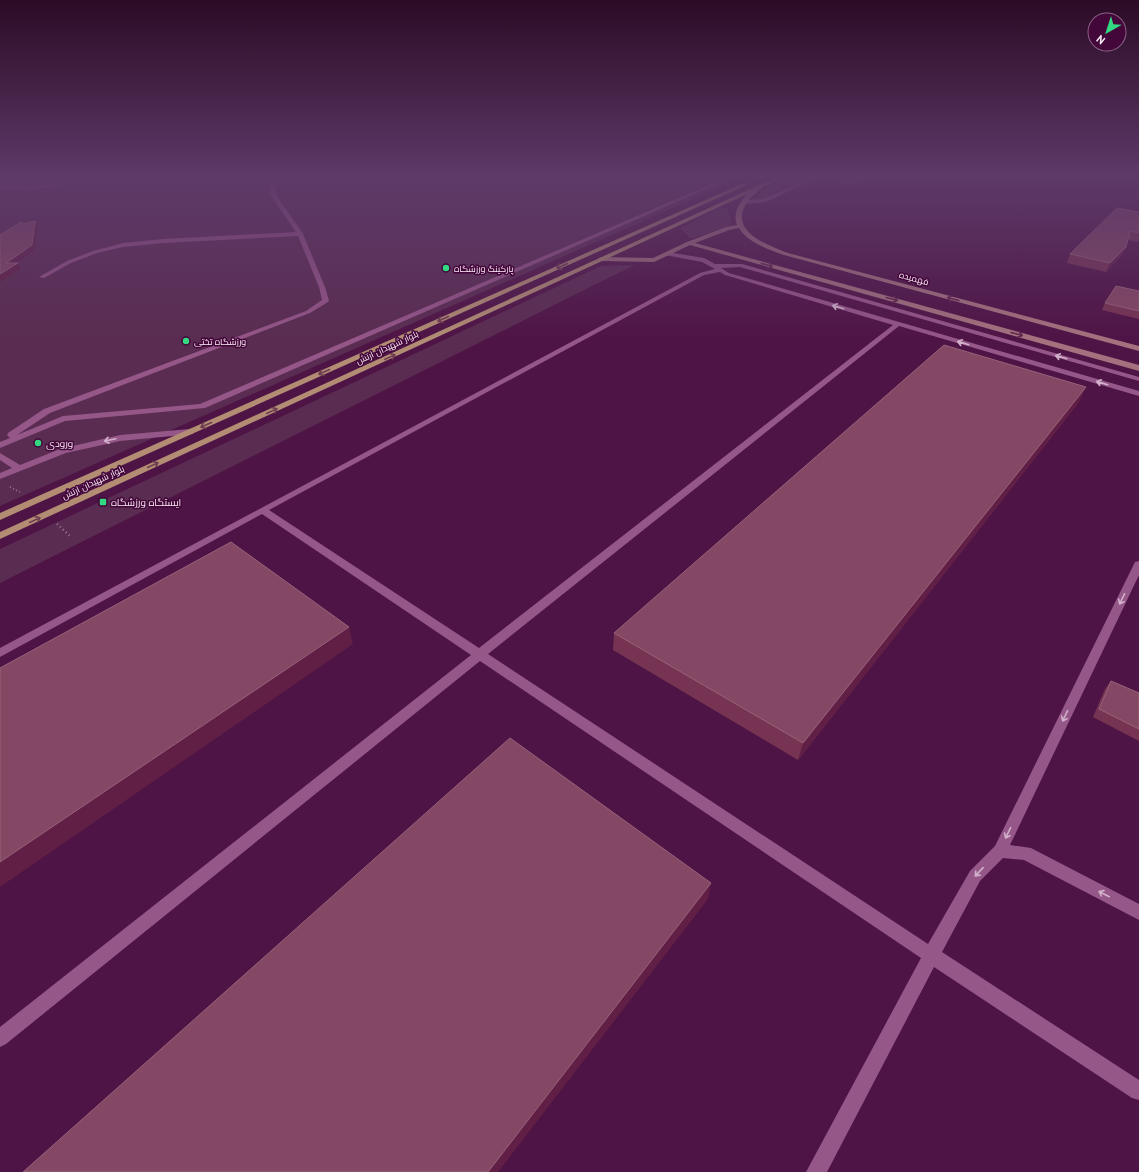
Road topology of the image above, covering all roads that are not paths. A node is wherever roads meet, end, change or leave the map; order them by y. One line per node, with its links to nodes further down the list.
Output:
1 (298, 231): 7 (lane)
2 (608, 231): 19 (lane)
3 (641, 231): 18 (main road, بلوار شهیدان ارتش, one-way to 18)
4 (663, 231): 10 (main road, بلوار شهیدان ارتش)
5 (721, 231): 8 (main road)
6 (743, 231): 14 (main road, فهمیده, one-way to 6)
7 (300, 234): 12 (lane); 19 (lane)
8 (688, 243): 9 (main road); 15 (main road, one-way to 15)
9 (667, 254): 10 (main road); 11 (lane)
10 (601, 259): 25 (main road, بلوار شهیدان ارتش, one-way to 10)
11 (718, 268): 13 (lane, one-way to 11); 16 (lane, one-way to 11); 23 (lane)
12 (42, 277)
13 (898, 324): 17 (lane, one-way to 13); 28 (lane)
14 (1139, 349)
15 (1139, 368)
16 (1139, 379)
17 (1139, 394)
18 (190, 432): 21 (lane, one-way to 21); 24 (main road, بلوار شهیدان ارتش)
19 (0, 443)
20 (0, 456): 21 (lane)
21 (18, 468): 22 (lane)
22 (0, 476)
23 (262, 510): 27 (lane); 28 (lane)
24 (0, 517)
25 (0, 536)
26 (1139, 564): 29 (lane, one-way to 29)
27 (0, 653)
28 (479, 654): 31 (lane); 32 (lane)
29 (1000, 851): 30 (lane, one-way to 29); 31 (lane, one-way to 31)
30 (1139, 912)
31 (931, 955): 33 (lane); 34 (lane)
32 (0, 1038)
33 (1139, 1091)
34 (816, 1172)

